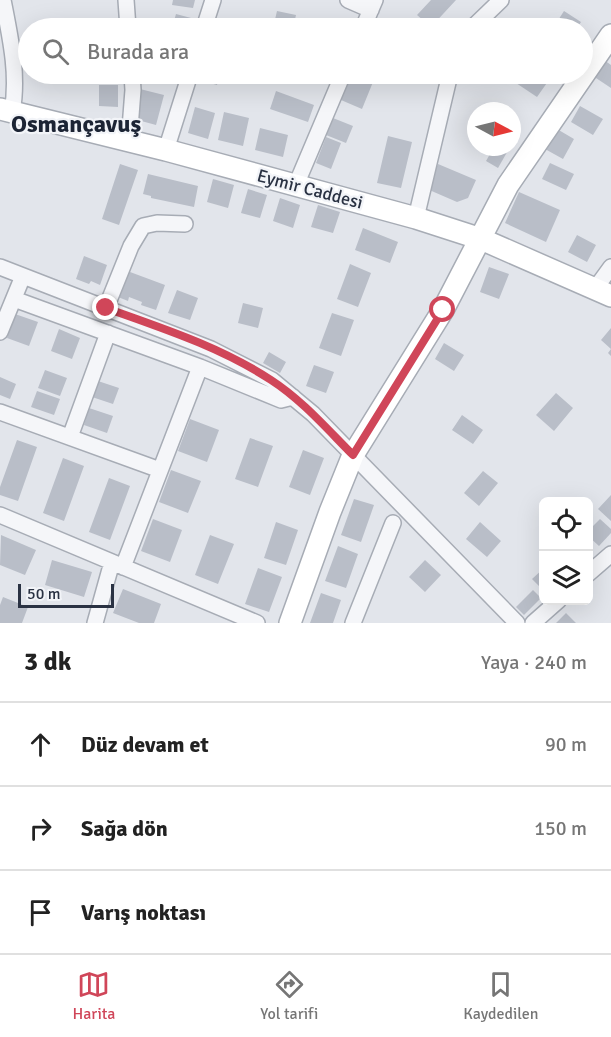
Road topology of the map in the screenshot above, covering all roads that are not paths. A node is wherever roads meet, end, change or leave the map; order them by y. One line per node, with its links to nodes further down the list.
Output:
1 (3, 0): 17 (street)
2 (126, 0): 7 (street)
3 (213, 0): 8 (street)
4 (348, 0): 6 (street)
5 (501, 0): 9 (street)
6 (373, 5)
7 (127, 18)
8 (207, 18)
9 (482, 18)
10 (611, 35): 11 (street)
11 (593, 61)
12 (133, 84): 18 (street)
13 (187, 84): 19 (street)
14 (339, 84): 20 (street)
15 (448, 84): 21 (street)
16 (577, 84): 23 (street)
17 (3, 112): 18 (street, Eymir Caddesi)
18 (129, 141): 19 (street, Eymir Caddesi)
19 (166, 150): 20 (street, Eymir Caddesi)
20 (296, 185): 21 (street, Eymir Caddesi)
21 (416, 218): 23 (street, Eymir Caddesi)
22 (185, 224): 29 (street)
23 (481, 239): 27 (street, Eymir Caddesi); 36 (street)
24 (0, 267): 26 (street)
25 (611, 267): 27 (street)
26 (23, 276): 28 (street); 29 (street)
27 (603, 292)
28 (14, 299): 30 (street); 31 (street)
29 (106, 308): 33 (street)
30 (0, 332)
31 (108, 333): 32 (street); 35 (street)
32 (200, 367): 33 (street); 37 (street)
33 (293, 397): 36 (street)
34 (0, 411): 35 (street)
35 (70, 437): 37 (street)
36 (353, 455): 46 (street); 48 (street)
37 (160, 470): 41 (street)
38 (0, 515): 41 (street)
39 (393, 523): 47 (street)
40 (609, 559): 42 (street)
41 (118, 564): 44 (street); 45 (street)
42 (593, 570)
43 (553, 605): 49 (street)
44 (95, 623)
45 (257, 623)
46 (290, 623)
47 (353, 623)
48 (517, 623)
49 (533, 623)

